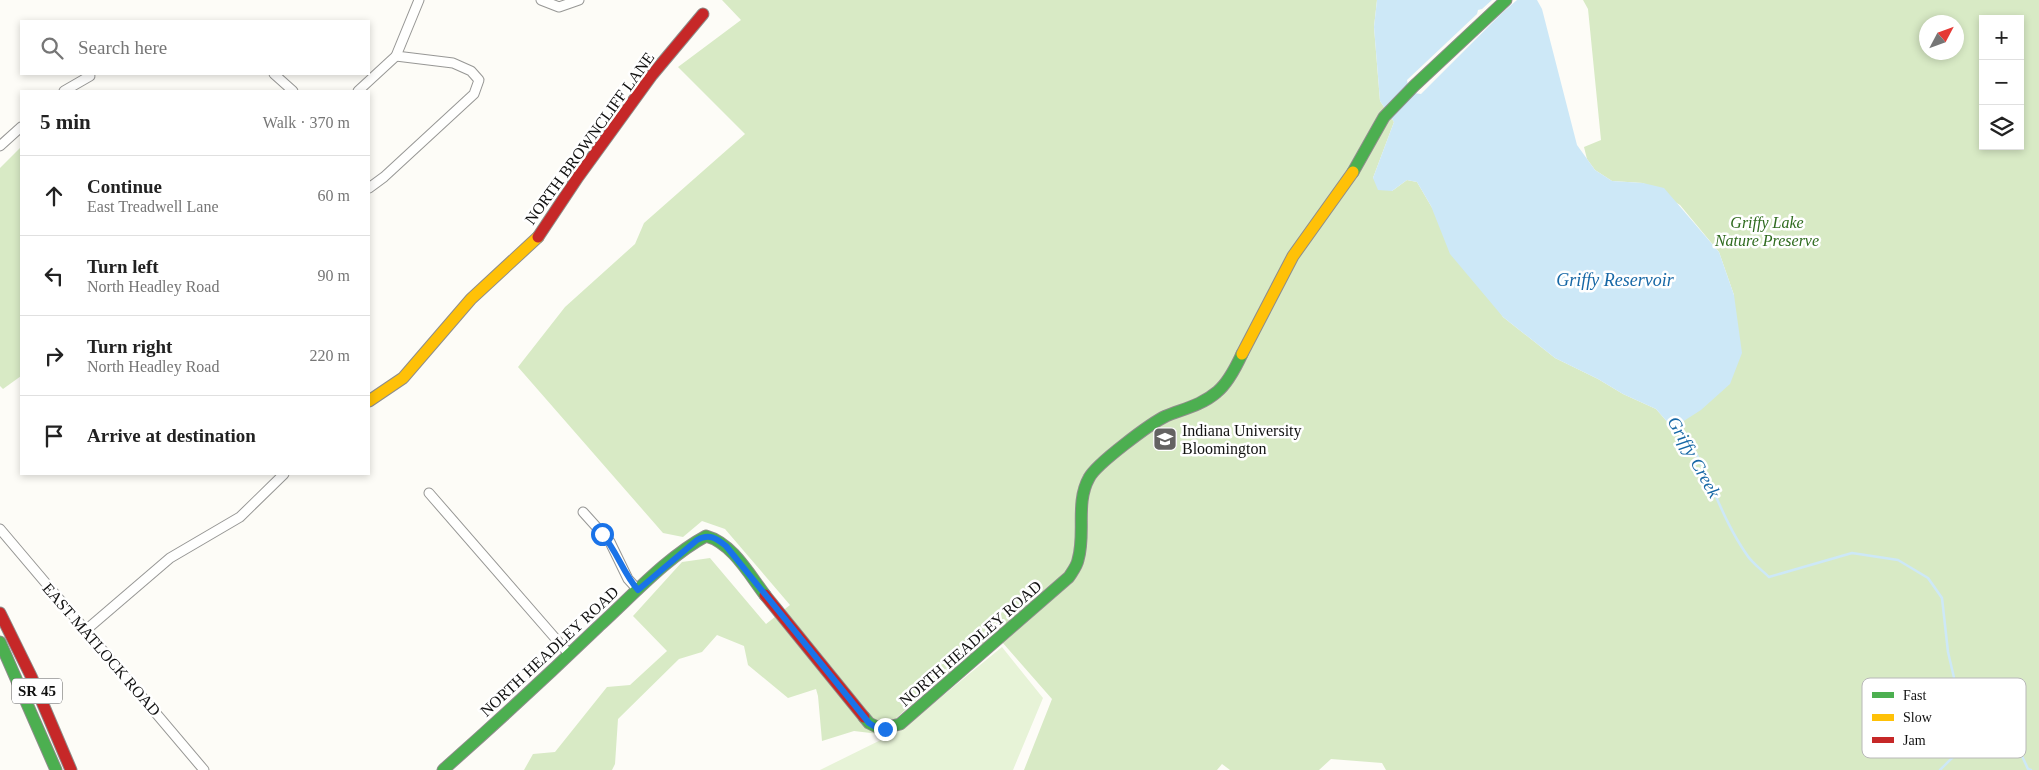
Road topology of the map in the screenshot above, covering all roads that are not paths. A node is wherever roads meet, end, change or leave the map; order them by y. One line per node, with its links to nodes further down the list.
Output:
1 (419, 0): 6 (street)
2 (540, 0): 3 (street)
3 (579, 0)
4 (1506, 0): 20 (main road, NORTH HEADLEY ROAD)
5 (702, 14): 15 (main road, NORTH BROWNCLIFF LANE)
6 (396, 56): 11 (street); 14 (street)
7 (275, 75): 10 (street)
8 (90, 76): 9 (street)
9 (66, 90)
10 (292, 90)
11 (359, 90)
12 (20, 128): 13 (street)
13 (0, 146)
14 (370, 187)
15 (370, 400)
16 (283, 475): 22 (street)
17 (429, 493): 24 (street)
18 (583, 512): 20 (street)
19 (0, 529): 22 (street, EAST MATLOCK ROAD)
20 (638, 590): 24 (main road, NORTH HEADLEY ROAD)
21 (0, 613): 26 (main road, SR 45)
22 (86, 630): 27 (street, EAST MATLOCK ROAD)
23 (0, 642): 25 (main road, SR 45)
24 (569, 654): 28 (main road, NORTH HEADLEY ROAD)
25 (56, 770)
26 (71, 770)
27 (204, 770)
28 (443, 770)

